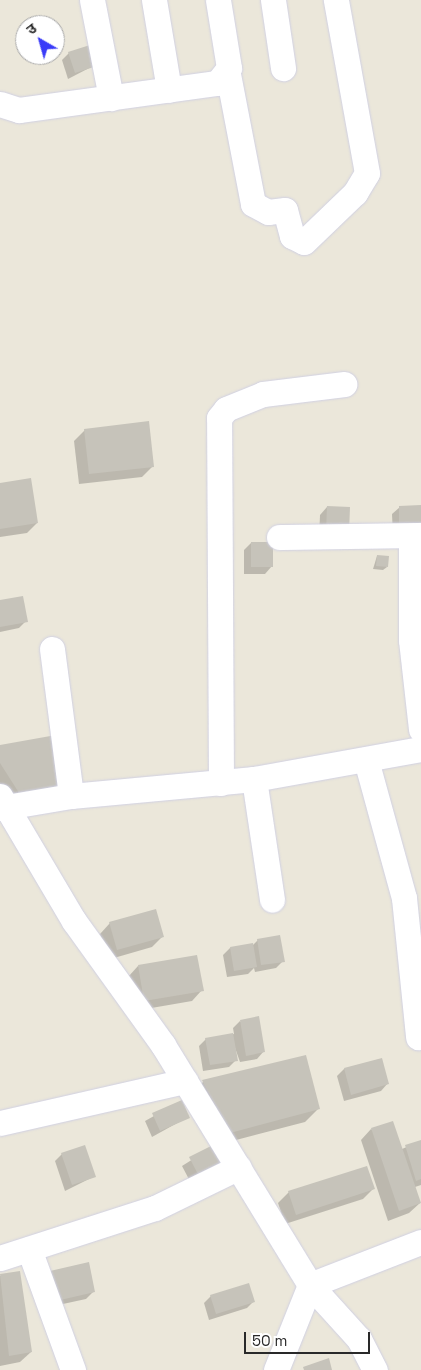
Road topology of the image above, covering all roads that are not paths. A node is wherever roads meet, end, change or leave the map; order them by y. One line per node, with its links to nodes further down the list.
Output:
1 (92, 0): 9 (street)
2 (154, 0): 8 (street)
3 (218, 0): 7 (street)
4 (273, 0): 6 (street)
5 (336, 0): 7 (street)
6 (283, 68)
7 (228, 74): 8 (street)
8 (169, 90): 9 (street)
9 (111, 98): 10 (street)
10 (0, 104)
11 (344, 384): 19 (street)
12 (416, 536): 13 (street); 15 (street)
13 (279, 537)
14 (52, 649): 20 (street)
15 (421, 729)
16 (421, 748): 17 (street)
17 (366, 760): 18 (street); 23 (street)
18 (254, 779): 19 (street); 22 (street)
19 (221, 783): 20 (street)
20 (71, 796): 21 (street)
21 (2, 804): 24 (street)
22 (272, 900)
23 (418, 1037)
24 (185, 1081): 25 (street); 26 (street)
25 (0, 1123)
26 (239, 1167): 28 (street); 30 (street)
27 (421, 1242): 30 (street)
28 (29, 1249): 29 (street); 31 (street)
29 (0, 1258)
30 (310, 1285): 32 (street); 33 (street)
31 (73, 1370)
32 (276, 1370)
33 (375, 1370)

